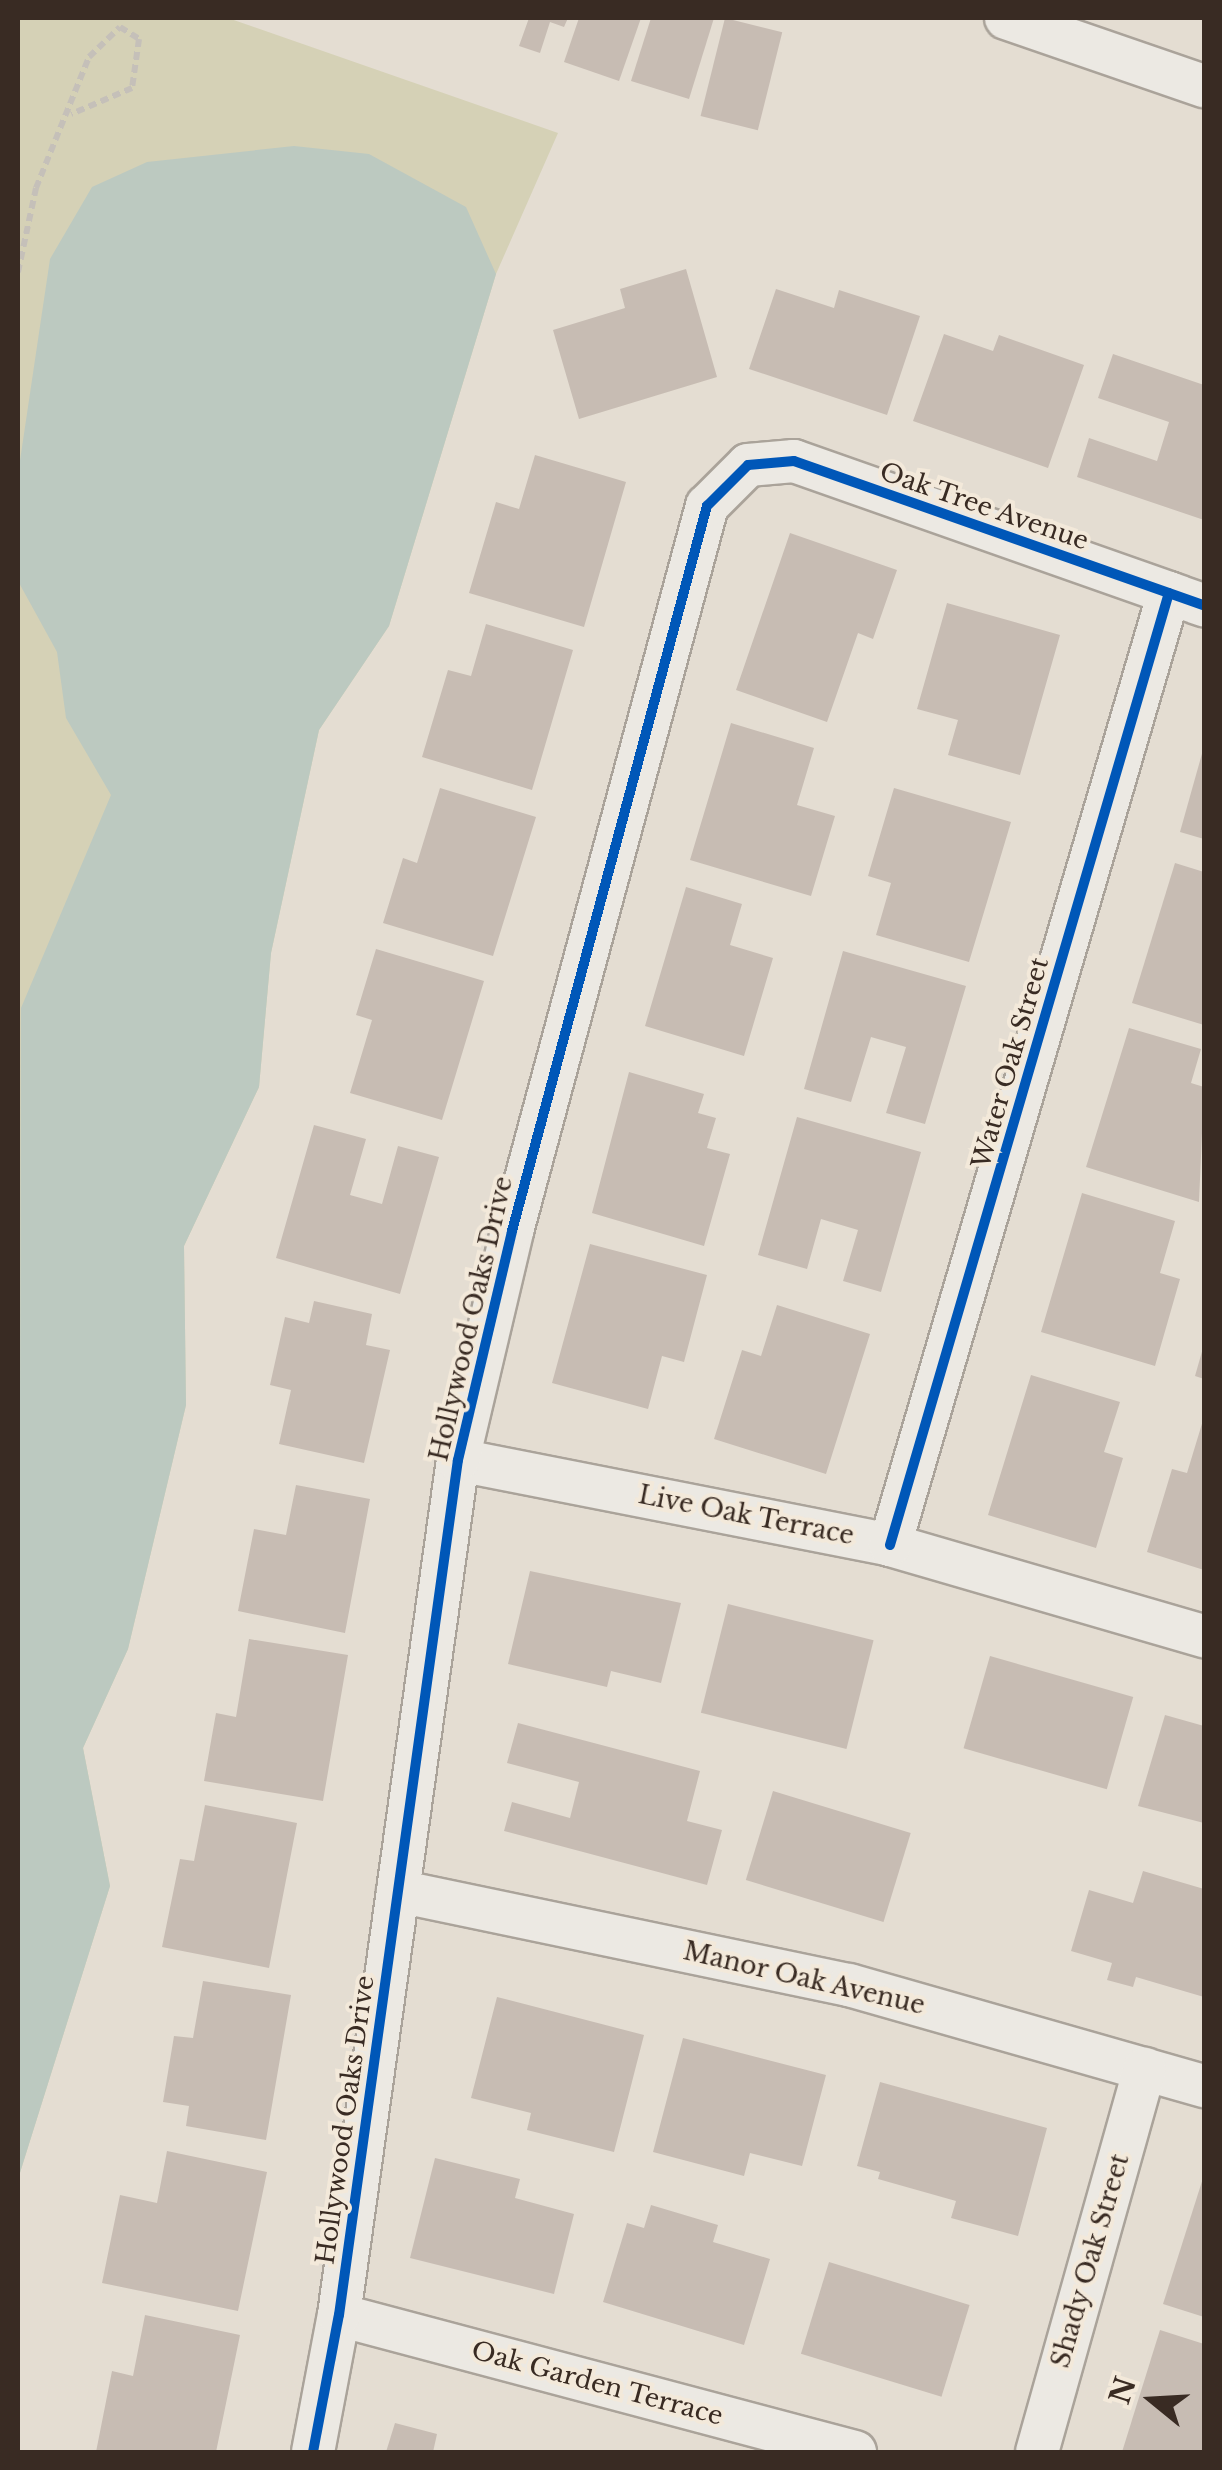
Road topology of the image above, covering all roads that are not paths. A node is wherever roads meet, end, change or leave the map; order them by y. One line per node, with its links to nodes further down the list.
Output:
1 (1006, 18): 2 (street)
2 (1204, 86)
3 (748, 465): 4 (street, Oak Tree Avenue); 5 (street, Hollywood Oaks Drive)
4 (1187, 599): 6 (street, Water Oak Street)
5 (458, 1460): 6 (street, Live Oak Terrace); 8 (street, Hollywood Oaks Drive)
6 (890, 1545): 7 (street, Live Oak Terrace)
7 (1204, 1636)
8 (398, 1892): 9 (street, Manor Oak Avenue); 11 (street, Hollywood Oaks Drive)
9 (1144, 2069): 10 (street, Manor Oak Avenue); 14 (street, Shady Oak Street)
10 (1204, 2086)
11 (339, 2315): 12 (street, Hollywood Oaks Drive); 13 (street, Oak Garden Terrace)
12 (314, 2452)
13 (855, 2452)
14 (1037, 2452)

